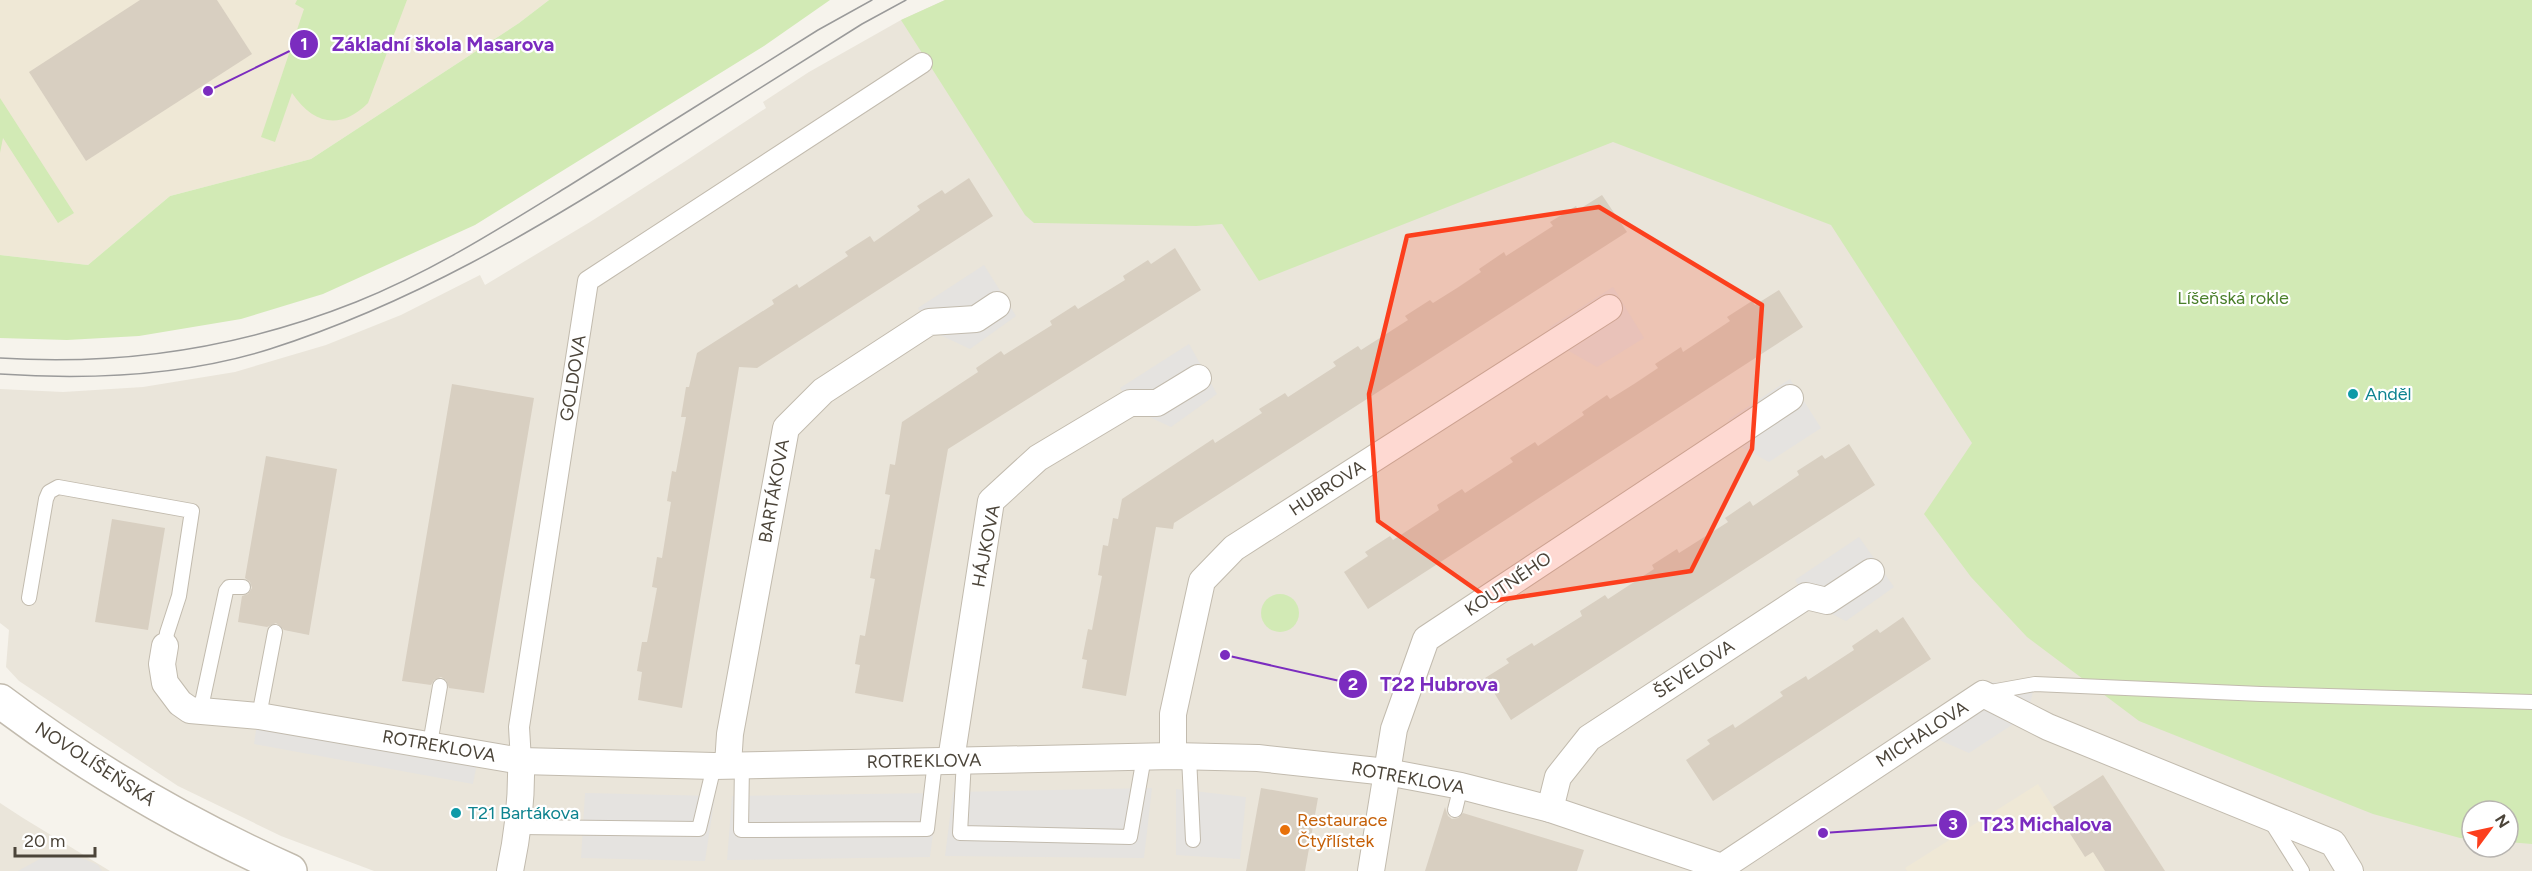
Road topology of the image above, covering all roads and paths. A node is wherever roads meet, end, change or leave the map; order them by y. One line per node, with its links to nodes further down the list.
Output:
1 (922, 63): 21 (street, GOLDOVA)
2 (997, 305): 22 (street, BARTÁKOVA)
3 (1609, 308): 18 (street, HUBROVA)
4 (1198, 378): 20 (street, HÁJKOVA)
5 (1790, 398): 23 (street, KOUTNÉHO)
6 (1871, 572): 24 (street, ŠEVELOVA)
7 (243, 587): 15 (lane)
8 (29, 598): 10 (lane)
9 (274, 632): 16 (lane)
10 (165, 646): 15 (street, ROTREKLOVA)
11 (440, 686): 17 (lane)
12 (1983, 694): 14 (lane); 25 (street, MICHALOVA); 28 (street, MICHALOVA)
13 (0, 701): 29 (street, NOVOLÍŠEŇSKÁ)
14 (2532, 702)
15 (200, 712): 16 (street, ROTREKLOVA)
16 (259, 717): 17 (street, ROTREKLOVA)
17 (430, 744): 21 (street, ROTREKLOVA)
18 (1181, 756): 19 (street, ROTREKLOVA); 23 (street, ROTREKLOVA); 27 (lane)
19 (1144, 757): 20 (street, ROTREKLOVA); 20 (lane)
20 (950, 760): 22 (street, ROTREKLOVA); 22 (lane)
21 (521, 761): 22 (street, ROTREKLOVA); 26 (street, GOLDOVA)
22 (728, 765): 26 (lane)
23 (1387, 772): 24 (street, ROTREKLOVA); 31 (street, KOUTNÉHO)
24 (1550, 809): 28 (street, ROTREKLOVA)
25 (2268, 816): 32 (lane); 33 (street, MICHALOVA)
26 (519, 826): 30 (street, GOLDOVA)
27 (1193, 840)
28 (1721, 869)
29 (290, 871)
30 (510, 871)
31 (1371, 871)
32 (2302, 871)
33 (2350, 871)

